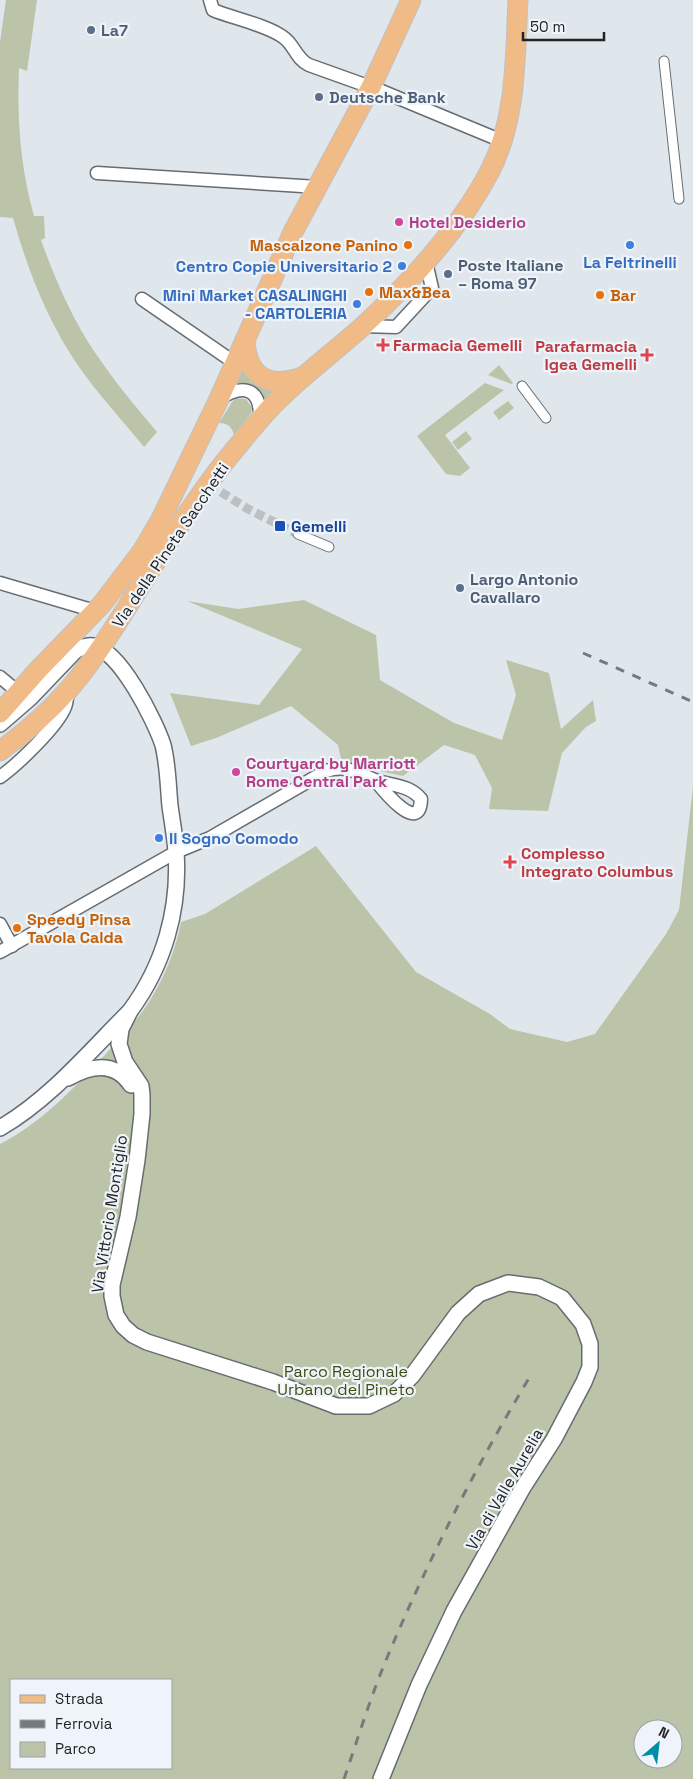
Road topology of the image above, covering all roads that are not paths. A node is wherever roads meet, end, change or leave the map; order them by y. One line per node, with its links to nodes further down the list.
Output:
1 (210, 0): 5 (street)
2 (411, 0): 5 (main road, Via della Pineta Sacchetti)
3 (518, 0): 6 (main road, Via della Pineta Sacchetti)
4 (664, 61): 9 (street)
5 (371, 88): 6 (street); 8 (main road, Via della Pineta Sacchetti)
6 (502, 141): 10 (main road, Via della Pineta Sacchetti)
7 (97, 173): 8 (street)
8 (318, 187): 13 (main road, Via della Pineta Sacchetti)
9 (679, 199)
10 (426, 262): 12 (main road, Via della Pineta Sacchetti); 12 (street)
11 (142, 299): 14 (street)
12 (362, 326): 15 (main road, Via della Pineta Sacchetti)
13 (245, 340): 14 (main road, Via della Pineta Sacchetti); 15 (main road, Via della Pineta Sacchetti)
14 (235, 363): 17 (main road, Via della Pineta Sacchetti)
15 (304, 376): 19 (main road, Via della Pineta Sacchetti)
16 (522, 386): 18 (street)
17 (219, 399): 19 (street); 23 (main road, Via della Pineta Sacchetti)
18 (546, 418)
19 (260, 420): 24 (main road, Via della Pineta Sacchetti)
20 (298, 534): 21 (street)
21 (329, 547)
22 (0, 583): 23 (street)
23 (95, 611): 27 (main road, Via della Pineta Sacchetti)
24 (101, 648): 26 (main road, Via della Pineta Sacchetti); 29 (street); 33 (street)
25 (0, 676): 27 (street)
26 (68, 690): 30 (main road, Via della Pineta Sacchetti); 31 (street, Via della Pineta Sacchetti)
27 (18, 692): 28 (main road, Via della Pineta Sacchetti)
28 (0, 713)
29 (0, 724)
30 (0, 751)
31 (0, 776)
32 (376, 781): 33 (street)
33 (176, 852): 35 (street); 37 (street)
34 (0, 924): 35 (street)
35 (12, 946): 36 (street)
36 (0, 952)
37 (130, 1011): 38 (street); 39 (street, Via Vittorio Montiglio)
38 (58, 1083): 39 (street); 40 (street)
39 (142, 1103): 41 (street, Via Vittorio Montiglio)
40 (0, 1128)
41 (479, 1294): 42 (street, Via di Valle Aurelia)
42 (381, 1779)

